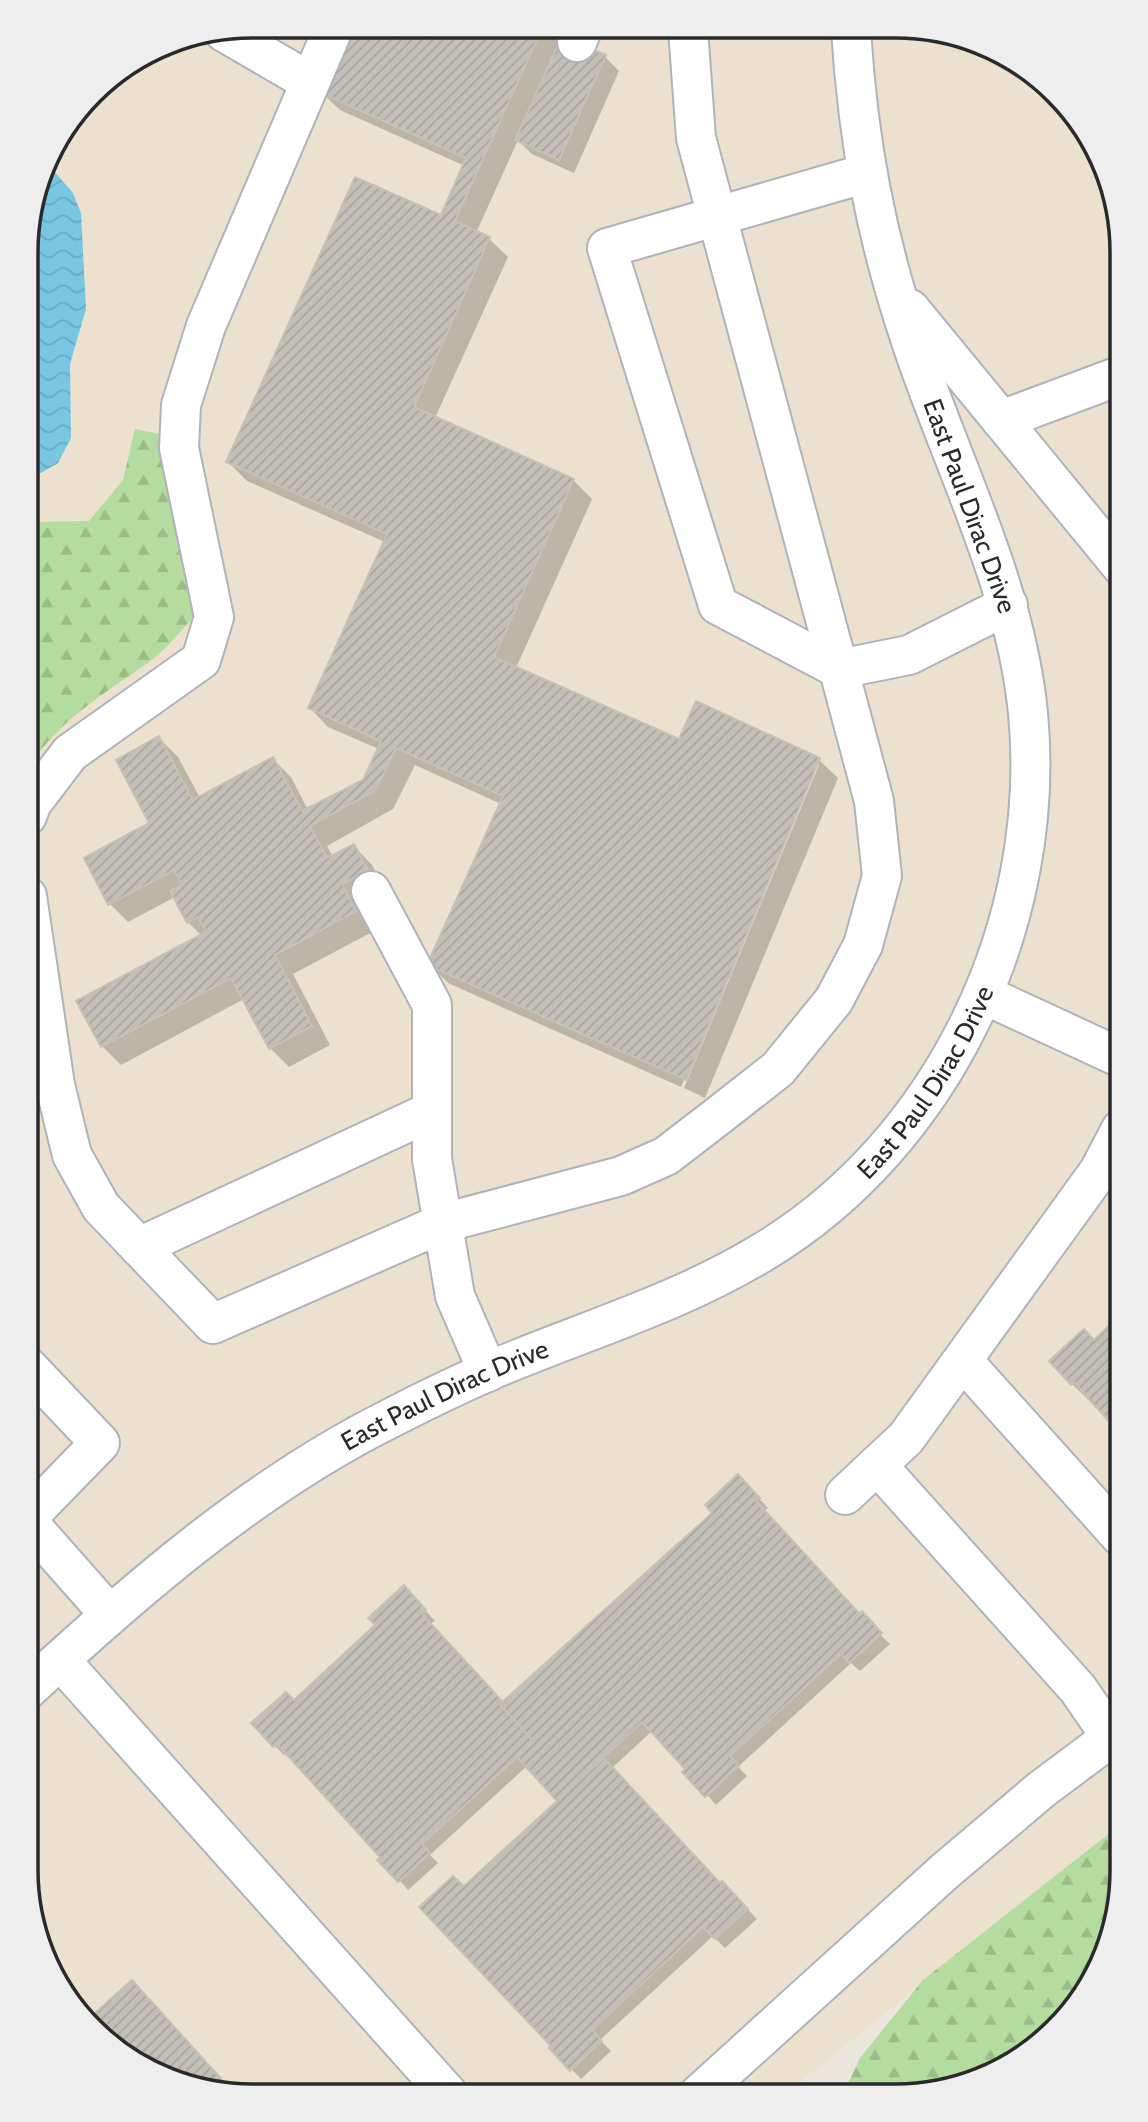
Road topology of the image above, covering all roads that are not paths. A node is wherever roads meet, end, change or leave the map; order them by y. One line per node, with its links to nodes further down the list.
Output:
1 (689, 38): 7 (street)
2 (852, 38): 6 (street, East Paul Dirac Drive)
3 (237, 39): 5 (street)
4 (329, 39): 5 (street)
5 (310, 82): 14 (street)
6 (866, 173): 7 (street); 8 (street, East Paul Dirac Drive)
7 (718, 216): 13 (street); 13 (street)
8 (897, 294): 10 (street); 12 (street, East Paul Dirac Drive)
9 (1110, 379): 10 (street)
10 (1000, 420): 11 (street)
11 (1110, 552)
12 (1008, 605): 13 (street); 17 (street, East Paul Dirac Drive)
13 (839, 669): 21 (street)
14 (38, 795)
15 (371, 891): 19 (street)
16 (38, 970): 22 (street)
17 (985, 995): 18 (street); 24 (street, East Paul Dirac Drive)
18 (1110, 1052)
19 (432, 1111): 21 (street); 22 (street)
20 (1109, 1151): 23 (street)
21 (443, 1223): 22 (street); 24 (street)
22 (139, 1247)
23 (963, 1361): 26 (street); 29 (street)
24 (488, 1372): 31 (street, East Paul Dirac Drive)
25 (38, 1378): 28 (street)
26 (877, 1465): 27 (street); 34 (street)
27 (845, 1495)
28 (38, 1508)
29 (1109, 1524)
30 (38, 1533): 31 (street)
31 (110, 1615): 32 (street, East Paul Dirac Drive)
32 (60, 1660): 33 (street, East Paul Dirac Drive); 36 (street)
33 (38, 1680)
34 (1109, 1725)
35 (1109, 1738): 37 (street)
36 (439, 2084)
37 (710, 2084)

